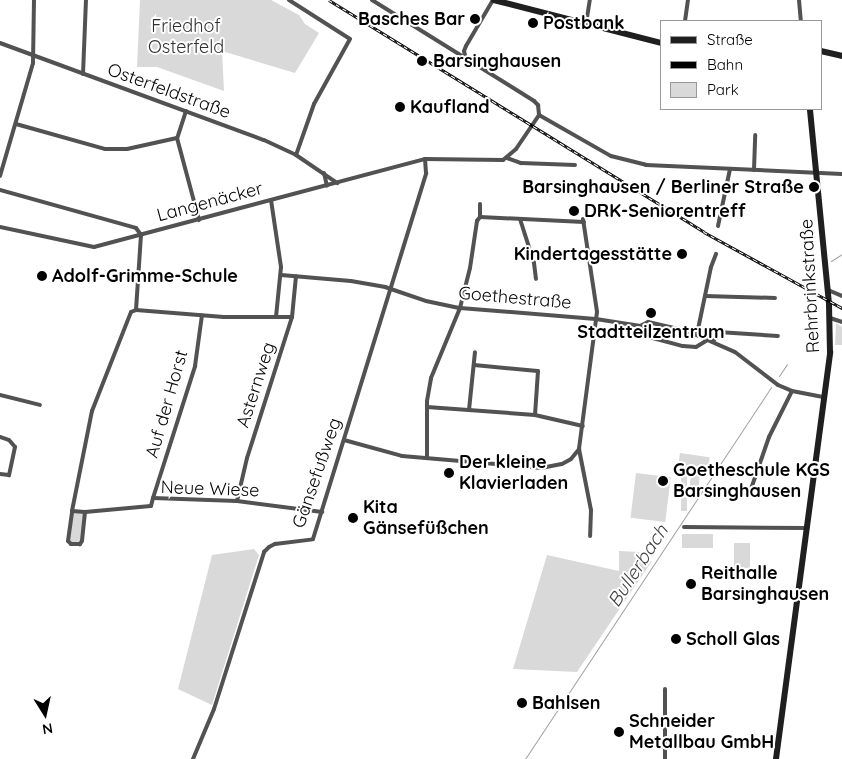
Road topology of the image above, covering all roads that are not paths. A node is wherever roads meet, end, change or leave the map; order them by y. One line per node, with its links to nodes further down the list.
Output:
1 (34, 0): 15 (street)
2 (86, 0): 18 (street)
3 (289, 0): 25 (street)
4 (372, 0): 17 (street)
5 (493, 0): 11 (main road); 17 (street)
6 (590, 0): 11 (street)
7 (688, 0): 9 (street)
8 (799, 0): 10 (street)
9 (685, 20)
10 (801, 20)
11 (586, 24): 12 (main road)
12 (660, 43)
13 (0, 44): 15 (street, Osterfeldstraße)
14 (822, 51): 16 (main road)
15 (33, 56): 18 (street, Osterfeldstraße); 22 (street)
16 (842, 56)
17 (466, 59): 21 (street)
18 (83, 74): 20 (street, Osterfeldstraße)
19 (810, 110): 31 (main road, Rehrbrinkstraße)
20 (186, 111): 24 (street); 25 (street, Osterfeldstraße)
21 (539, 115): 26 (street); 29 (street)
22 (16, 124): 24 (street); 34 (street)
23 (755, 135): 30 (street)
24 (177, 138): 42 (street)
25 (296, 155): 32 (street, Osterfeldstraße)
26 (507, 158): 27 (street, Langenäcker); 28 (street, Langenäcker)
27 (425, 159): 35 (street, Langenäcker); 50 (street, Gänsefußweg)
28 (575, 165)
29 (730, 169): 30 (street); 43 (street)
30 (754, 170): 31 (street)
31 (816, 172): 33 (street); 51 (main road, Rehrbrinkstraße)
32 (324, 173): 35 (street, Osterfeldstraße); 36 (street)
33 (842, 174)
34 (0, 176)
35 (337, 183): 36 (street, Langenäcker)
36 (327, 186): 38 (street, Langenäcker)
37 (0, 190): 45 (street)
38 (271, 200): 42 (street, Langenäcker); 47 (street)
39 (480, 204): 40 (street)
40 (480, 217): 41 (street); 55 (street)
41 (520, 219): 49 (street); 61 (street)
42 (199, 220): 45 (street, Langenäcker)
43 (718, 226)
44 (0, 227): 45 (street, Langenäcker)
45 (141, 235): 56 (street)
46 (716, 254): 52 (street)
47 (280, 275): 48 (street, Goethestraße); 58 (street)
48 (296, 276): 50 (street, Goethestraße); 59 (street, Asternweg)
49 (536, 279)
50 (390, 289): 55 (street, Goethestraße); 79 (street, Gänsefußweg)
51 (828, 290): 53 (street); 60 (main road, Rehrbrinkstraße)
52 (704, 296): 54 (street); 64 (street)
53 (842, 296)
54 (775, 298)
55 (460, 308): 61 (street, Goethestraße); 74 (street)
56 (136, 310): 57 (street); 86 (street)
57 (202, 315): 58 (street); 84 (street, Auf der Horst)
58 (276, 317): 59 (street)
59 (292, 317): 85 (street, Asternweg)
60 (830, 318): 62 (street); 72 (main road, Rehrbrinkstraße)
61 (596, 319): 63 (street, Goethestraße); 77 (street)
62 (842, 322)
63 (640, 326): 64 (street, Goethestraße); 66 (street, Goethestraße)
64 (697, 334): 66 (street, Goethestraße)
65 (778, 336): 67 (street)
66 (706, 341): 67 (street, Goethestraße)
67 (713, 342): 70 (street, Goethestraße)
68 (476, 352): 69 (street)
69 (474, 365): 75 (street); 76 (street)
70 (792, 391): 72 (street, Goethestraße); 83 (street)
71 (0, 395): 73 (street)
72 (824, 397): 90 (main road, Rehrbrinkstraße)
73 (40, 405)
74 (427, 407): 75 (street); 81 (street)
75 (470, 410): 76 (street)
76 (536, 415): 77 (street)
77 (583, 426): 80 (street)
78 (0, 438): 82 (street)
79 (344, 440): 81 (street); 88 (street, Gänsefußweg)
80 (579, 449): 81 (street); 91 (street)
81 (427, 458)
82 (0, 474)
83 (751, 489)
84 (153, 498): 85 (street, Neue Wiese); 87 (street, Neue Wiese)
85 (237, 501): 88 (street, Neue Wiese)
86 (72, 511): 87 (street, Neue Wiese); 87 (street)
87 (85, 512)
88 (322, 512): 93 (street, Gänsefußweg)
89 (684, 528): 90 (street)
90 (806, 528): 95 (main road, Rehrbrinkstraße)
91 (590, 536)
92 (664, 690): 94 (street)
93 (192, 759)
94 (665, 759)
95 (776, 759)

